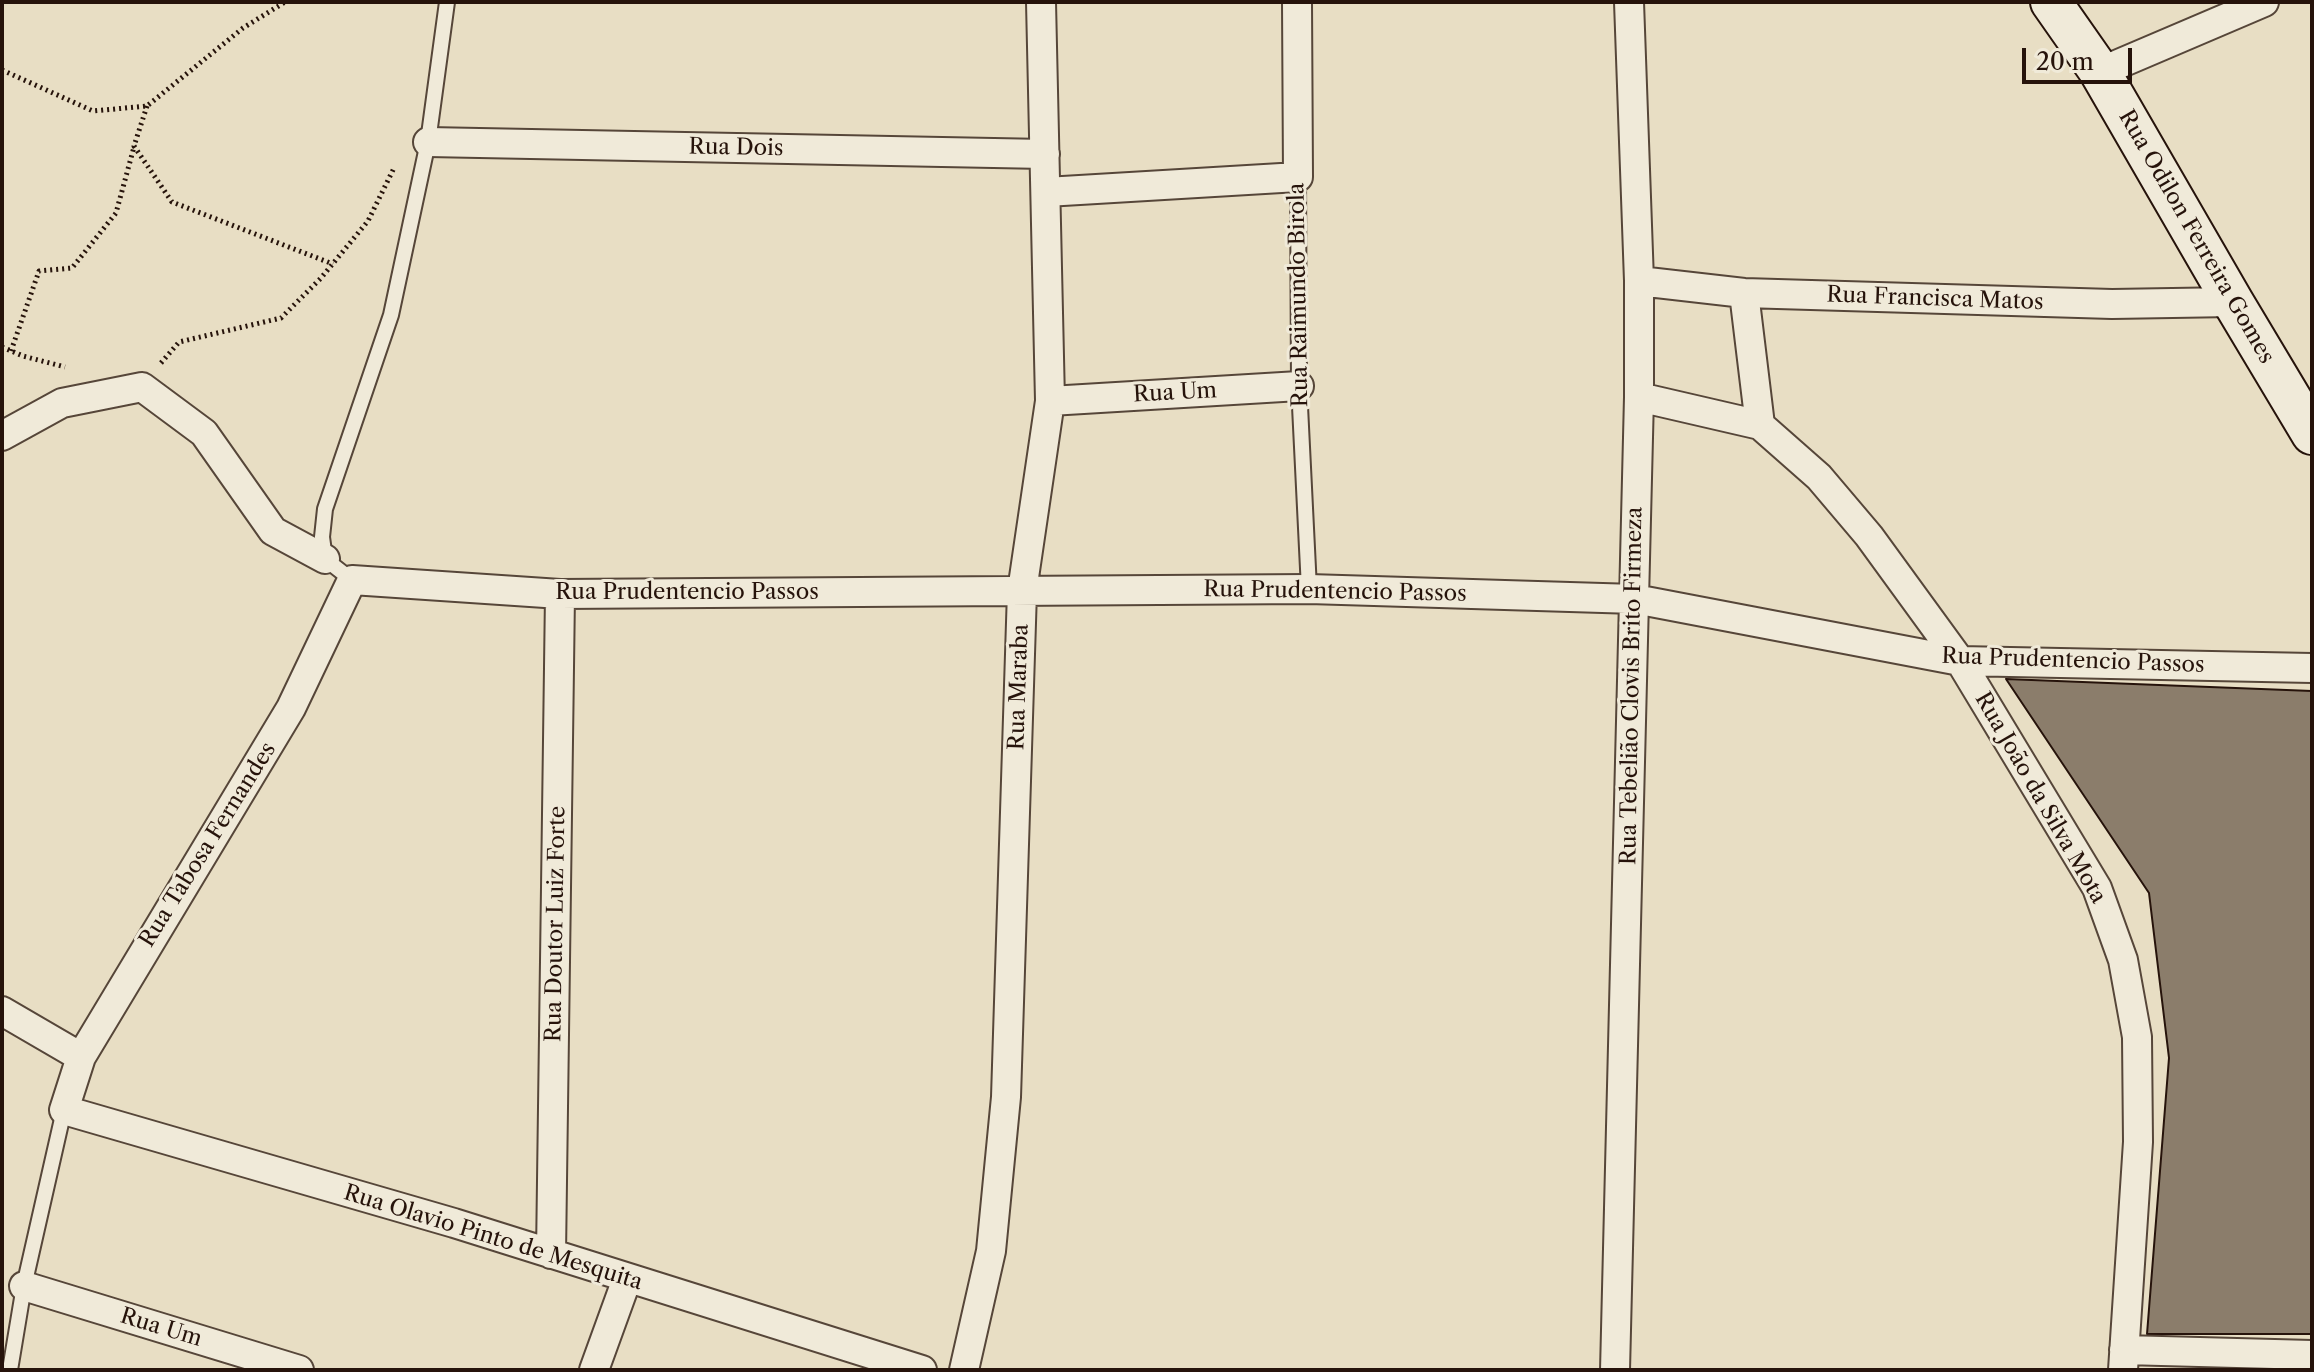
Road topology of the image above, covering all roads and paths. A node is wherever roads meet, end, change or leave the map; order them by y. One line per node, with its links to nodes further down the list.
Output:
1 (285, 2): 10 (path)
2 (447, 2): 11 (lane)
3 (1041, 2): 13 (street, Rua Maraba)
4 (1297, 2): 14 (street, Rua Raimundo Birola)
5 (1629, 2): 17 (street, Rua Tebelião Clovis Brito Firmeza)
6 (2051, 2): 9 (street, Rua Odilon Ferreira Gomes)
7 (2264, 2): 9 (street)
8 (2, 70): 10 (path)
9 (2100, 72): 19 (street, Rua Odilon Ferreira Gomes)
10 (147, 106): 12 (path)
11 (428, 142): 13 (street, Rua Dois); 16 (path); 28 (lane)
12 (134, 146): 16 (path); 20 (path)
13 (1045, 154): 15 (street, Rua Maraba)
14 (1298, 177): 15 (street); 21 (lane, Rua Raimundo Birola)
15 (1046, 192): 24 (street, Rua Maraba)
16 (333, 264): 22 (path)
17 (1639, 281): 18 (street, Rua Francisca Matos); 23 (street, Rua Tebelião Clovis Brito Firmeza)
18 (1744, 293): 19 (street, Rua Francisca Matos); 25 (street)
19 (2233, 302): 26 (street, Rua Odilon Ferreira Gomes)
20 (11, 351)
21 (1299, 386): 24 (street, Rua Um); 30 (lane, Rua Raimundo Birola)
22 (142, 387): 27 (street); 28 (street)
23 (1639, 397): 25 (street, Rua João da Silva Mota); 33 (street, Rua Tebelião Clovis Brito Firmeza)
24 (1050, 401): 31 (street, Rua Maraba)
25 (1760, 425): 34 (street, Rua João da Silva Mota)
26 (2312, 434)
27 (2, 436)
28 (325, 559): 29 (lane)
29 (352, 580): 32 (street, Rua Prudentencio Passos); 37 (street, Rua Tabosa Fernandes)
30 (1309, 589): 31 (street, Rua Prudentencio Passos); 33 (street, Rua Prudentencio Passos)
31 (1022, 591): 32 (street, Rua Prudentencio Passos); 48 (street, Rua Maraba)
32 (560, 594): 39 (street, Rua Doutor Luiz Forte)
33 (1635, 599): 34 (street, Rua Prudentencio Passos); 49 (street, Rua Tebelião Clovis Brito Firmeza)
34 (1960, 661): 35 (street, Rua Prudentencio Passos); 43 (street, Rua João da Silva Mota)
35 (2312, 668)
36 (2, 1011): 37 (street)
37 (81, 1057): 38 (street, Rua Tabosa Fernandes)
38 (64, 1110): 39 (street, Rua Olavio Pinto de Mesquita); 41 (lane)
39 (551, 1254): 40 (street, Rua Olavio Pinto de Mesquita)
40 (627, 1279): 46 (street); 47 (street, Rua Olavio Pinto de Mesquita)
41 (24, 1286): 44 (lane); 45 (street, Rua Um)
42 (2312, 1355): 43 (street)
43 (2124, 1360)
44 (10, 1370)
45 (299, 1370)
46 (594, 1370)
47 (922, 1370)
48 (964, 1370)
49 (1615, 1370)

